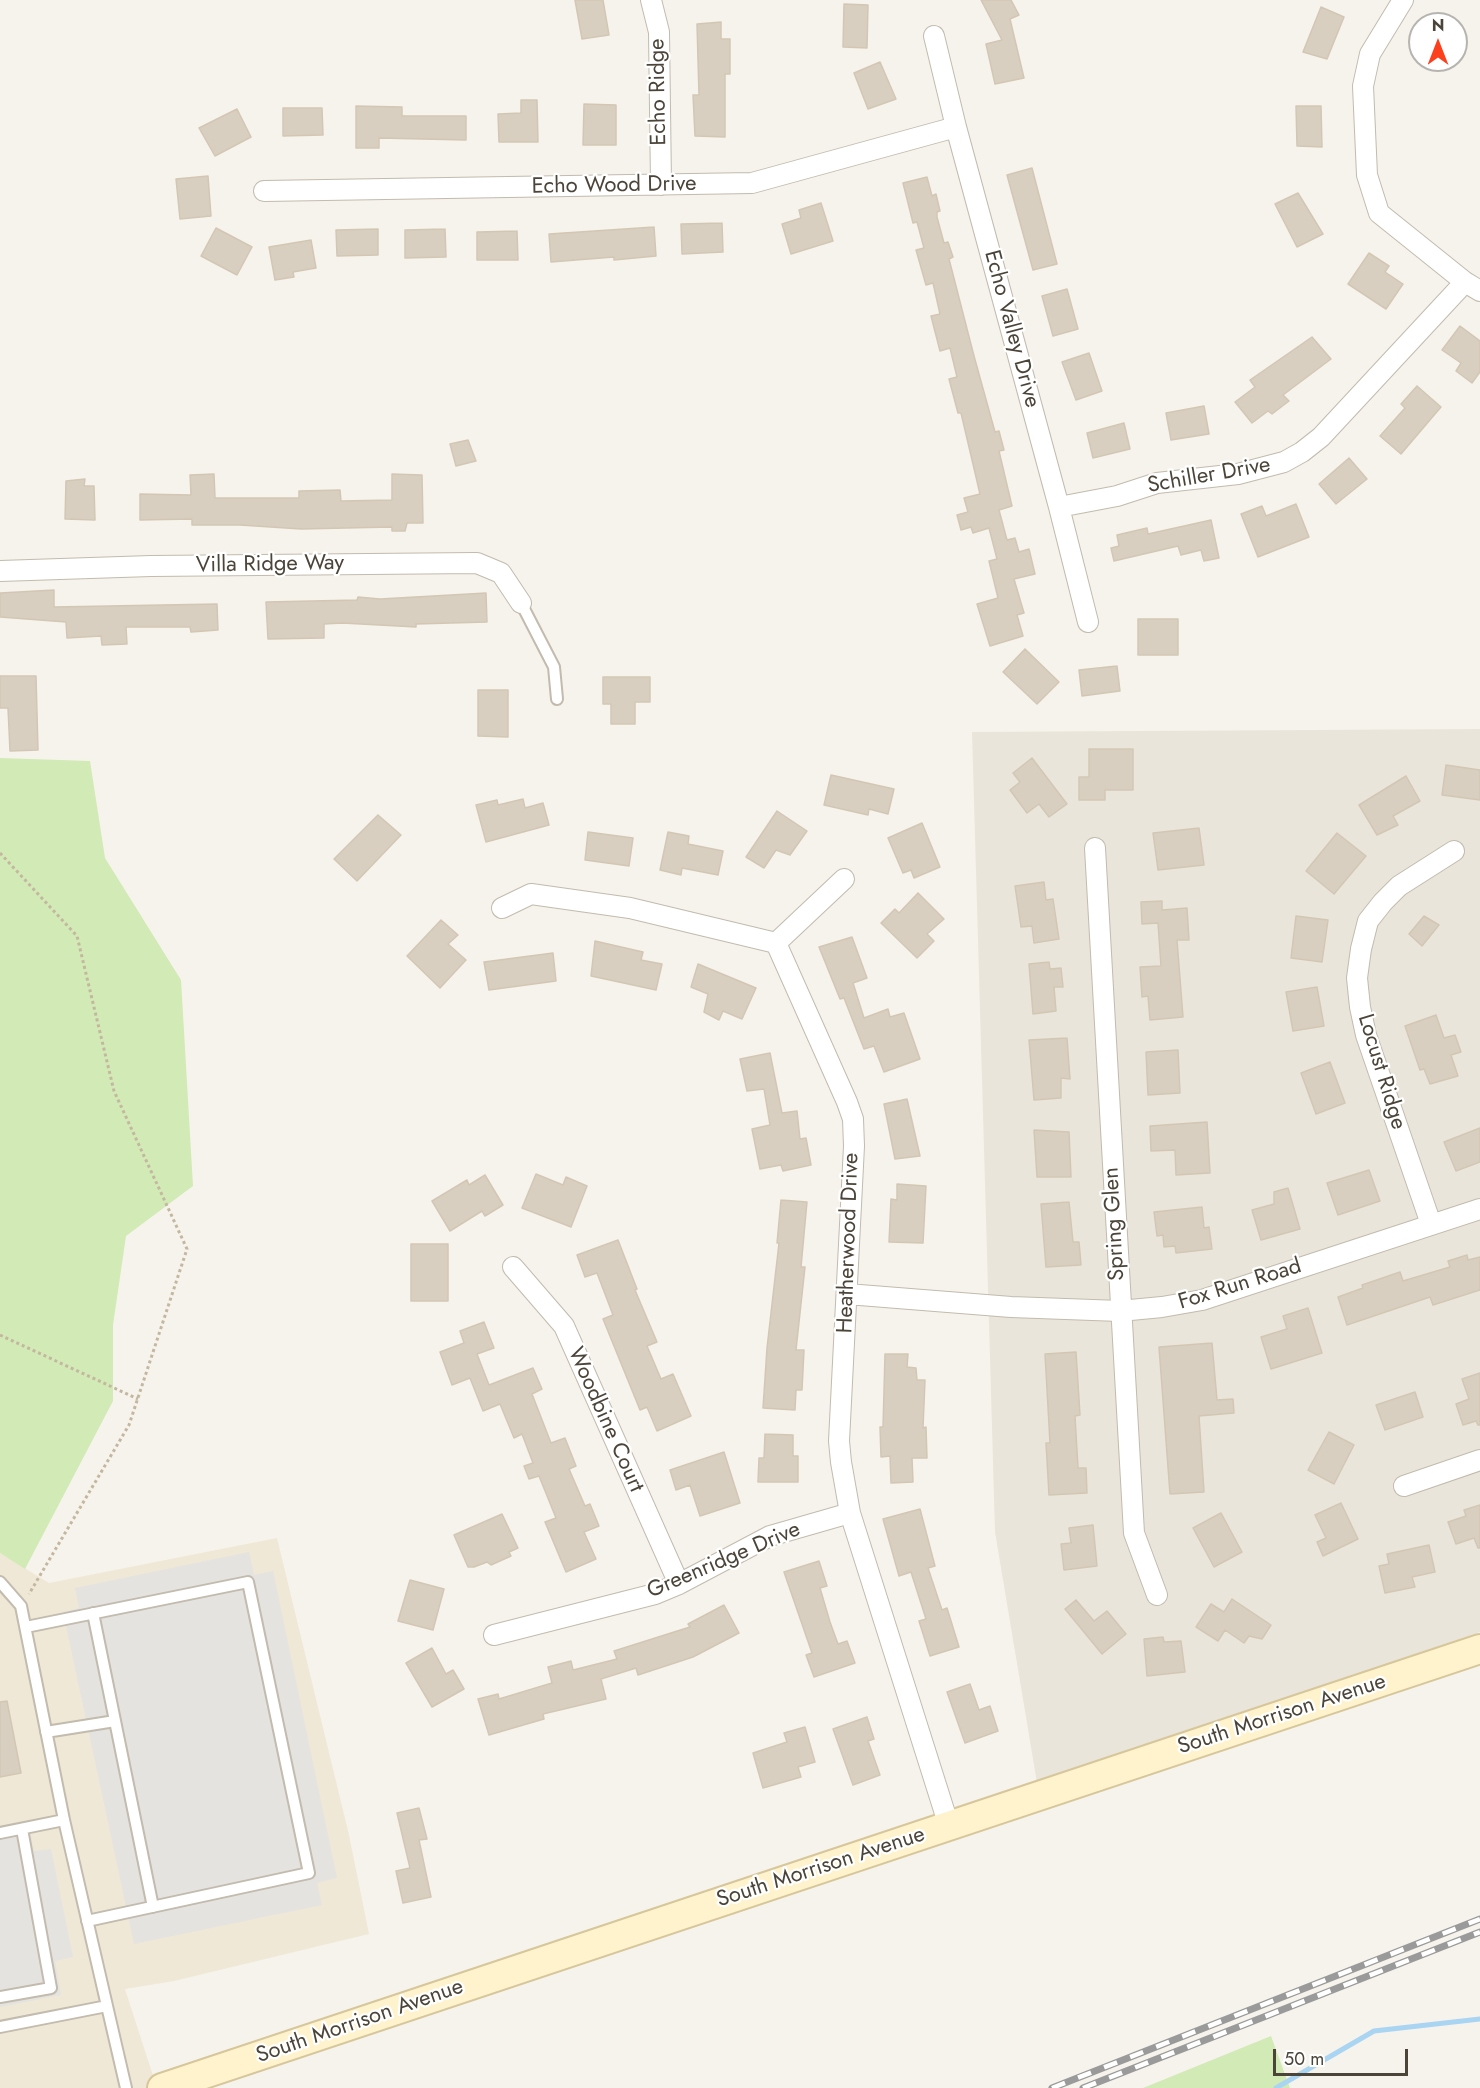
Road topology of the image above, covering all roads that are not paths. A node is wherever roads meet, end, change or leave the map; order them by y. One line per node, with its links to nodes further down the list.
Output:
1 (651, 0): 5 (street, Echo Ridge)
2 (1403, 0): 7 (street)
3 (934, 36): 4 (street, Echo Valley Drive)
4 (956, 127): 5 (street, Echo Wood Drive); 8 (street, Echo Valley Drive)
5 (661, 185): 6 (street, Echo Wood Drive)
6 (264, 191)
7 (1472, 287): 8 (street, Schiller Drive)
8 (1059, 507): 11 (street, Echo Valley Drive)
9 (0, 571): 10 (street, Villa Ridge Way)
10 (521, 603): 12 (lane)
11 (1088, 622)
12 (556, 699)
13 (1095, 848): 22 (street, Spring Glen)
14 (1454, 850): 19 (street, Locust Ridge)
15 (844, 879): 17 (street)
16 (502, 908): 17 (street)
17 (776, 943): 21 (street, Heatherwood Drive)
18 (1480, 1209): 19 (street, Fox Run Road)
19 (1431, 1224): 22 (street, Fox Run Road)
20 (513, 1267): 27 (street, Woodbine Court)
21 (848, 1294): 22 (street, Fox Run Road); 25 (street, Heatherwood Drive)
22 (1120, 1311): 28 (street, Spring Glen)
23 (1480, 1460): 24 (street)
24 (1404, 1486)
25 (850, 1513): 27 (street, Greenridge Drive); 36 (street, Heatherwood Drive)
26 (0, 1582): 30 (lane)
27 (679, 1584): 31 (street, Greenridge Drive)
28 (1157, 1595)
29 (93, 1613): 30 (lane); 33 (lane); 39 (lane)
30 (26, 1627): 34 (lane)
31 (494, 1635)
32 (1480, 1649): 36 (street, South Morrison Avenue)
33 (115, 1721): 34 (lane); 39 (lane)
34 (46, 1732): 35 (lane)
35 (64, 1820): 37 (lane); 40 (lane)
36 (949, 1826): 45 (street, South Morrison Avenue)
37 (22, 1829): 38 (lane); 41 (lane)
38 (0, 1833)
39 (153, 1907): 40 (lane)
40 (87, 1921): 42 (lane)
41 (0, 1997)
42 (107, 2006): 43 (lane); 44 (lane)
43 (0, 2027)
44 (126, 2088)
45 (162, 2088)

